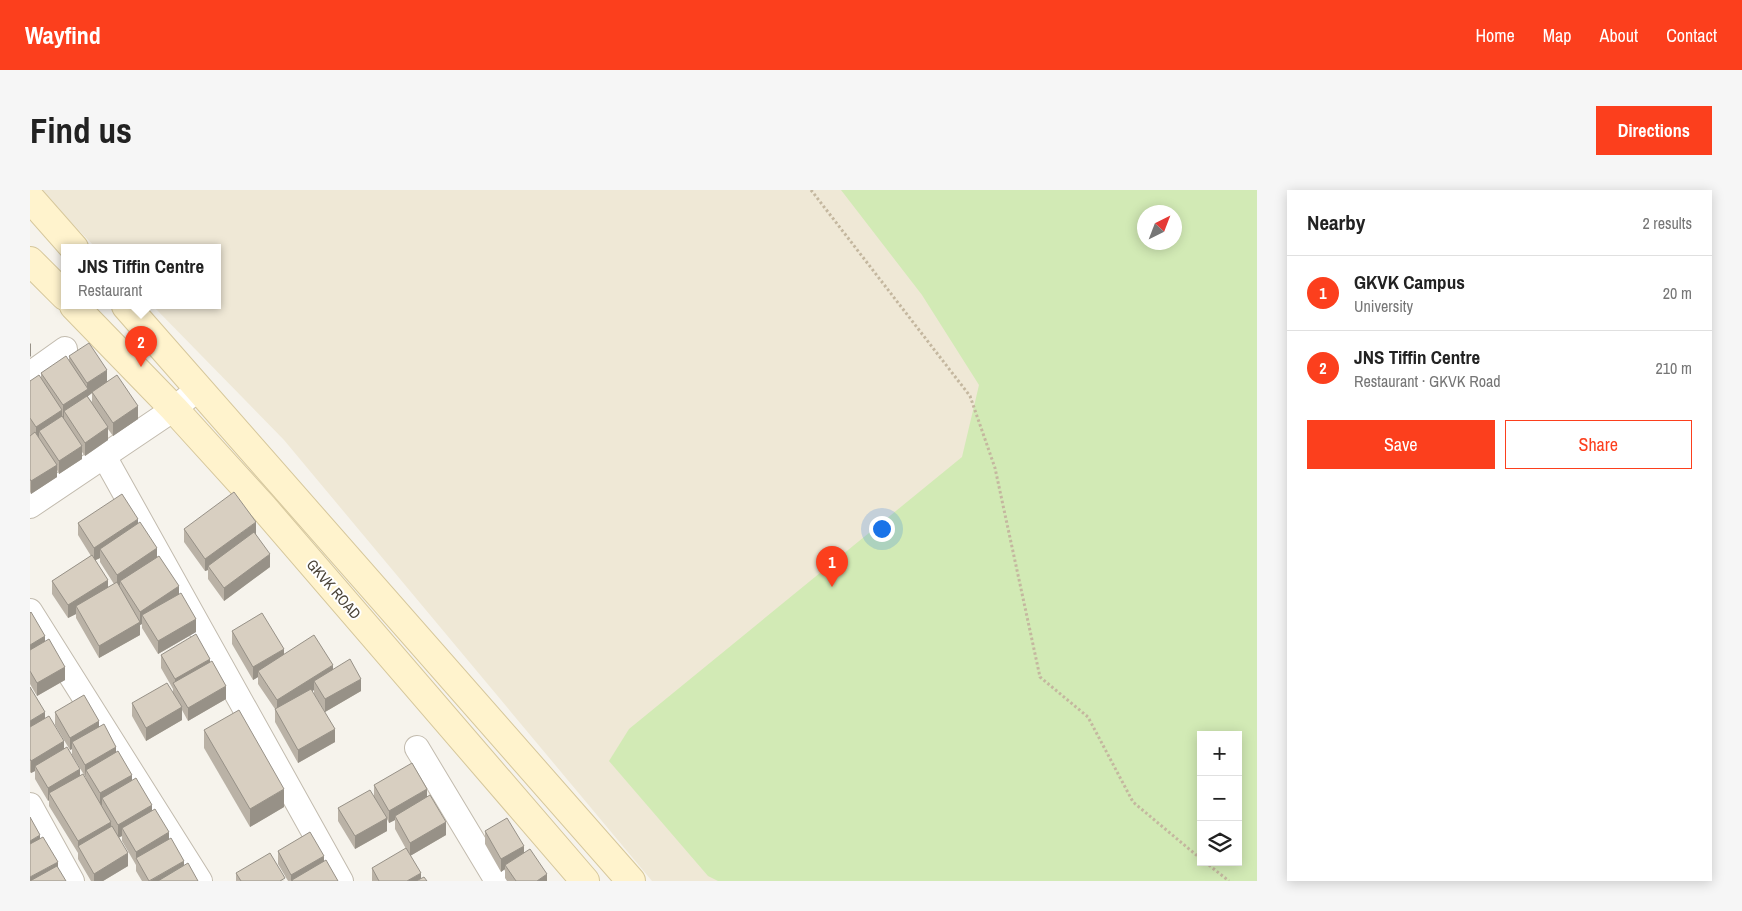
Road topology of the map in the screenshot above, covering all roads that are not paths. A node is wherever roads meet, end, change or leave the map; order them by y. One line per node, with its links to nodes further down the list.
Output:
1 (30, 198): 2 (main road)
2 (70, 244)
3 (30, 261): 4 (main road)
4 (61, 292)
5 (77, 309): 10 (main road, GKVK ROAD)
6 (129, 309): 9 (main road, GKVK ROAD)
7 (65, 349): 8 (street)
8 (30, 374)
9 (199, 388): 10 (street); 16 (main road, GKVK ROAD)
10 (174, 410): 11 (street); 21 (main road, GKVK ROAD)
11 (104, 456): 12 (street); 19 (street)
12 (30, 506)
13 (30, 611): 18 (street)
14 (417, 748): 20 (street)
15 (30, 805): 17 (street)
16 (627, 880)
17 (72, 881)
18 (200, 881)
19 (341, 881)
20 (497, 881)
21 (585, 881)

